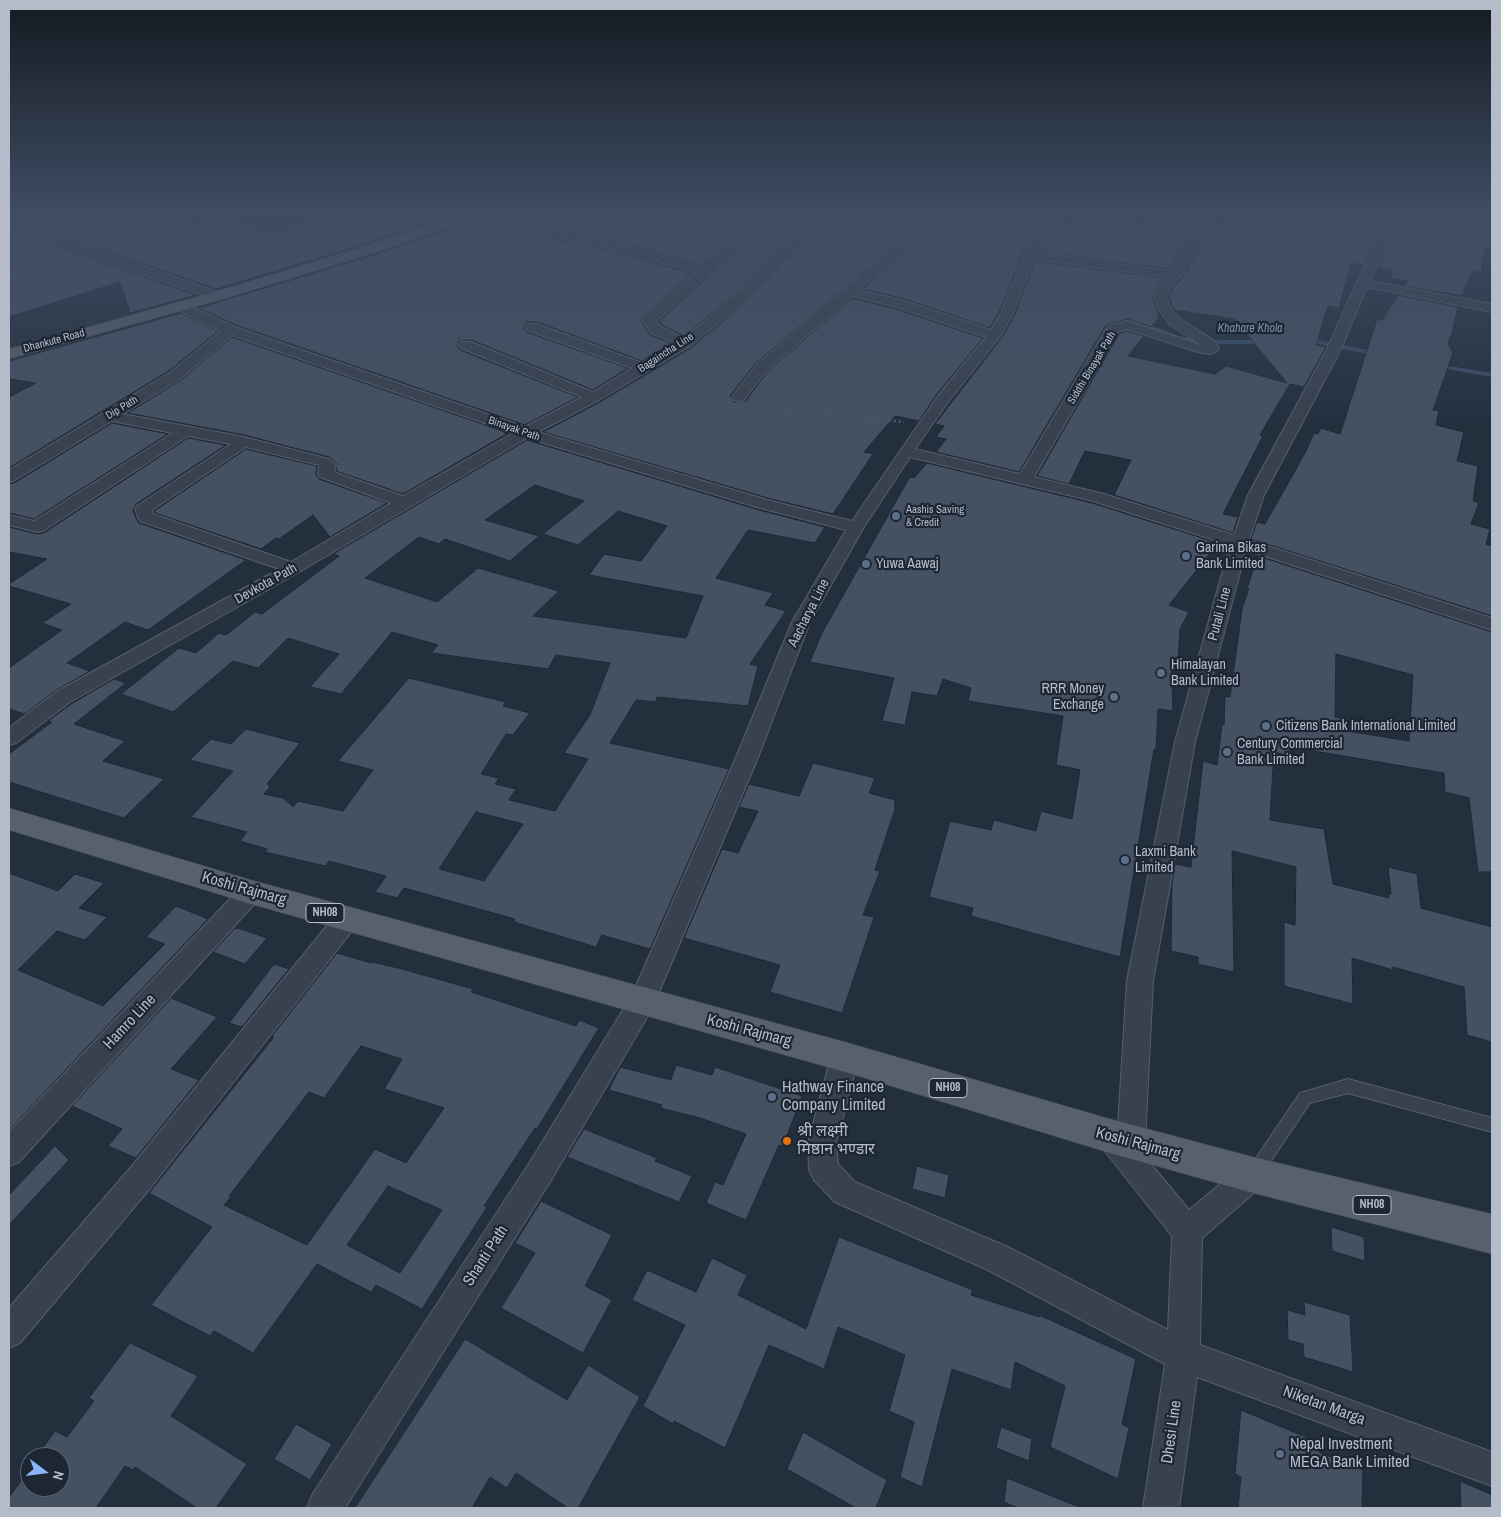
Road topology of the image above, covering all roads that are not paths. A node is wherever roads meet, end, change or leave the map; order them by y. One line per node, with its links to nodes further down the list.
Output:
1 (188, 286): 11 (street)
2 (251, 286): 11 (main road, Dhankute Road)
3 (687, 286): 17 (street)
4 (751, 286): 17 (street, Bagaincha Line)
5 (857, 286): 10 (street)
6 (1017, 286): 16 (street, Aacharya Line)
7 (1166, 286): 29 (street, Siddhi Binayak Path)
8 (1362, 286): 34 (street, Putali Line)
9 (1377, 286): 13 (street)
10 (850, 292): 16 (street); 22 (street)
11 (217, 296): 12 (main road, Dhankute Road)
12 (181, 306): 15 (street, Binayak Path); 19 (main road, Dhankute Road)
13 (1492, 308)
14 (532, 327): 20 (street)
15 (230, 330): 23 (street, Dip Path); 25 (street, Binayak Path)
16 (994, 336): 27 (street, Aacharya Line)
17 (685, 343): 20 (street, Bagaincha Line)
18 (466, 345): 21 (street)
19 (9, 354)
20 (644, 368): 21 (street, Bagaincha Line)
21 (594, 397): 25 (street, Bagaincha Line)
22 (740, 397)
23 (110, 416): 24 (street); 28 (street, Dip Path)
24 (187, 430): 26 (street); 32 (street)
25 (527, 433): 30 (street, Devkota Path); 33 (street, Binayak Path)
26 (244, 442): 30 (street); 35 (street)
27 (906, 451): 29 (street); 33 (street, Aacharya Line)
28 (9, 477)
29 (1026, 479): 34 (street)
30 (404, 502): 35 (street, Devkota Path)
31 (9, 506): 32 (street)
32 (9, 519)
33 (856, 527): 41 (street, Aacharya Line)
34 (1239, 544): 36 (street); 44 (street, Putali Line)
35 (294, 568): 37 (street, Devkota Path)
36 (1492, 624)
37 (9, 738)
38 (9, 819): 39 (main road, Koshi Rajmarg / NH08)
39 (252, 892): 40 (main road, Koshi Rajmarg / NH08); 45 (street, Hamro Line)
40 (347, 919): 41 (main road, Koshi Rajmarg / NH08); 49 (street)
41 (643, 1001): 42 (main road, Koshi Rajmarg / NH08); 52 (street, Shanti Path)
42 (845, 1057): 44 (main road, Koshi Rajmarg / NH08); 50 (street, Niketan Marga)
43 (1492, 1125): 46 (lane)
44 (1120, 1139): 46 (main road, Koshi Rajmarg / NH08); 47 (street)
45 (9, 1152)
46 (1252, 1175): 47 (street); 48 (main road, Koshi Rajmarg / NH08)
47 (1187, 1231): 50 (street, Dhesi Line)
48 (1492, 1234)
49 (9, 1332)
50 (1183, 1356): 51 (street, Niketan Marga); 53 (street, Dhesi Line)
51 (1492, 1469)
52 (325, 1508)
53 (1161, 1508)

